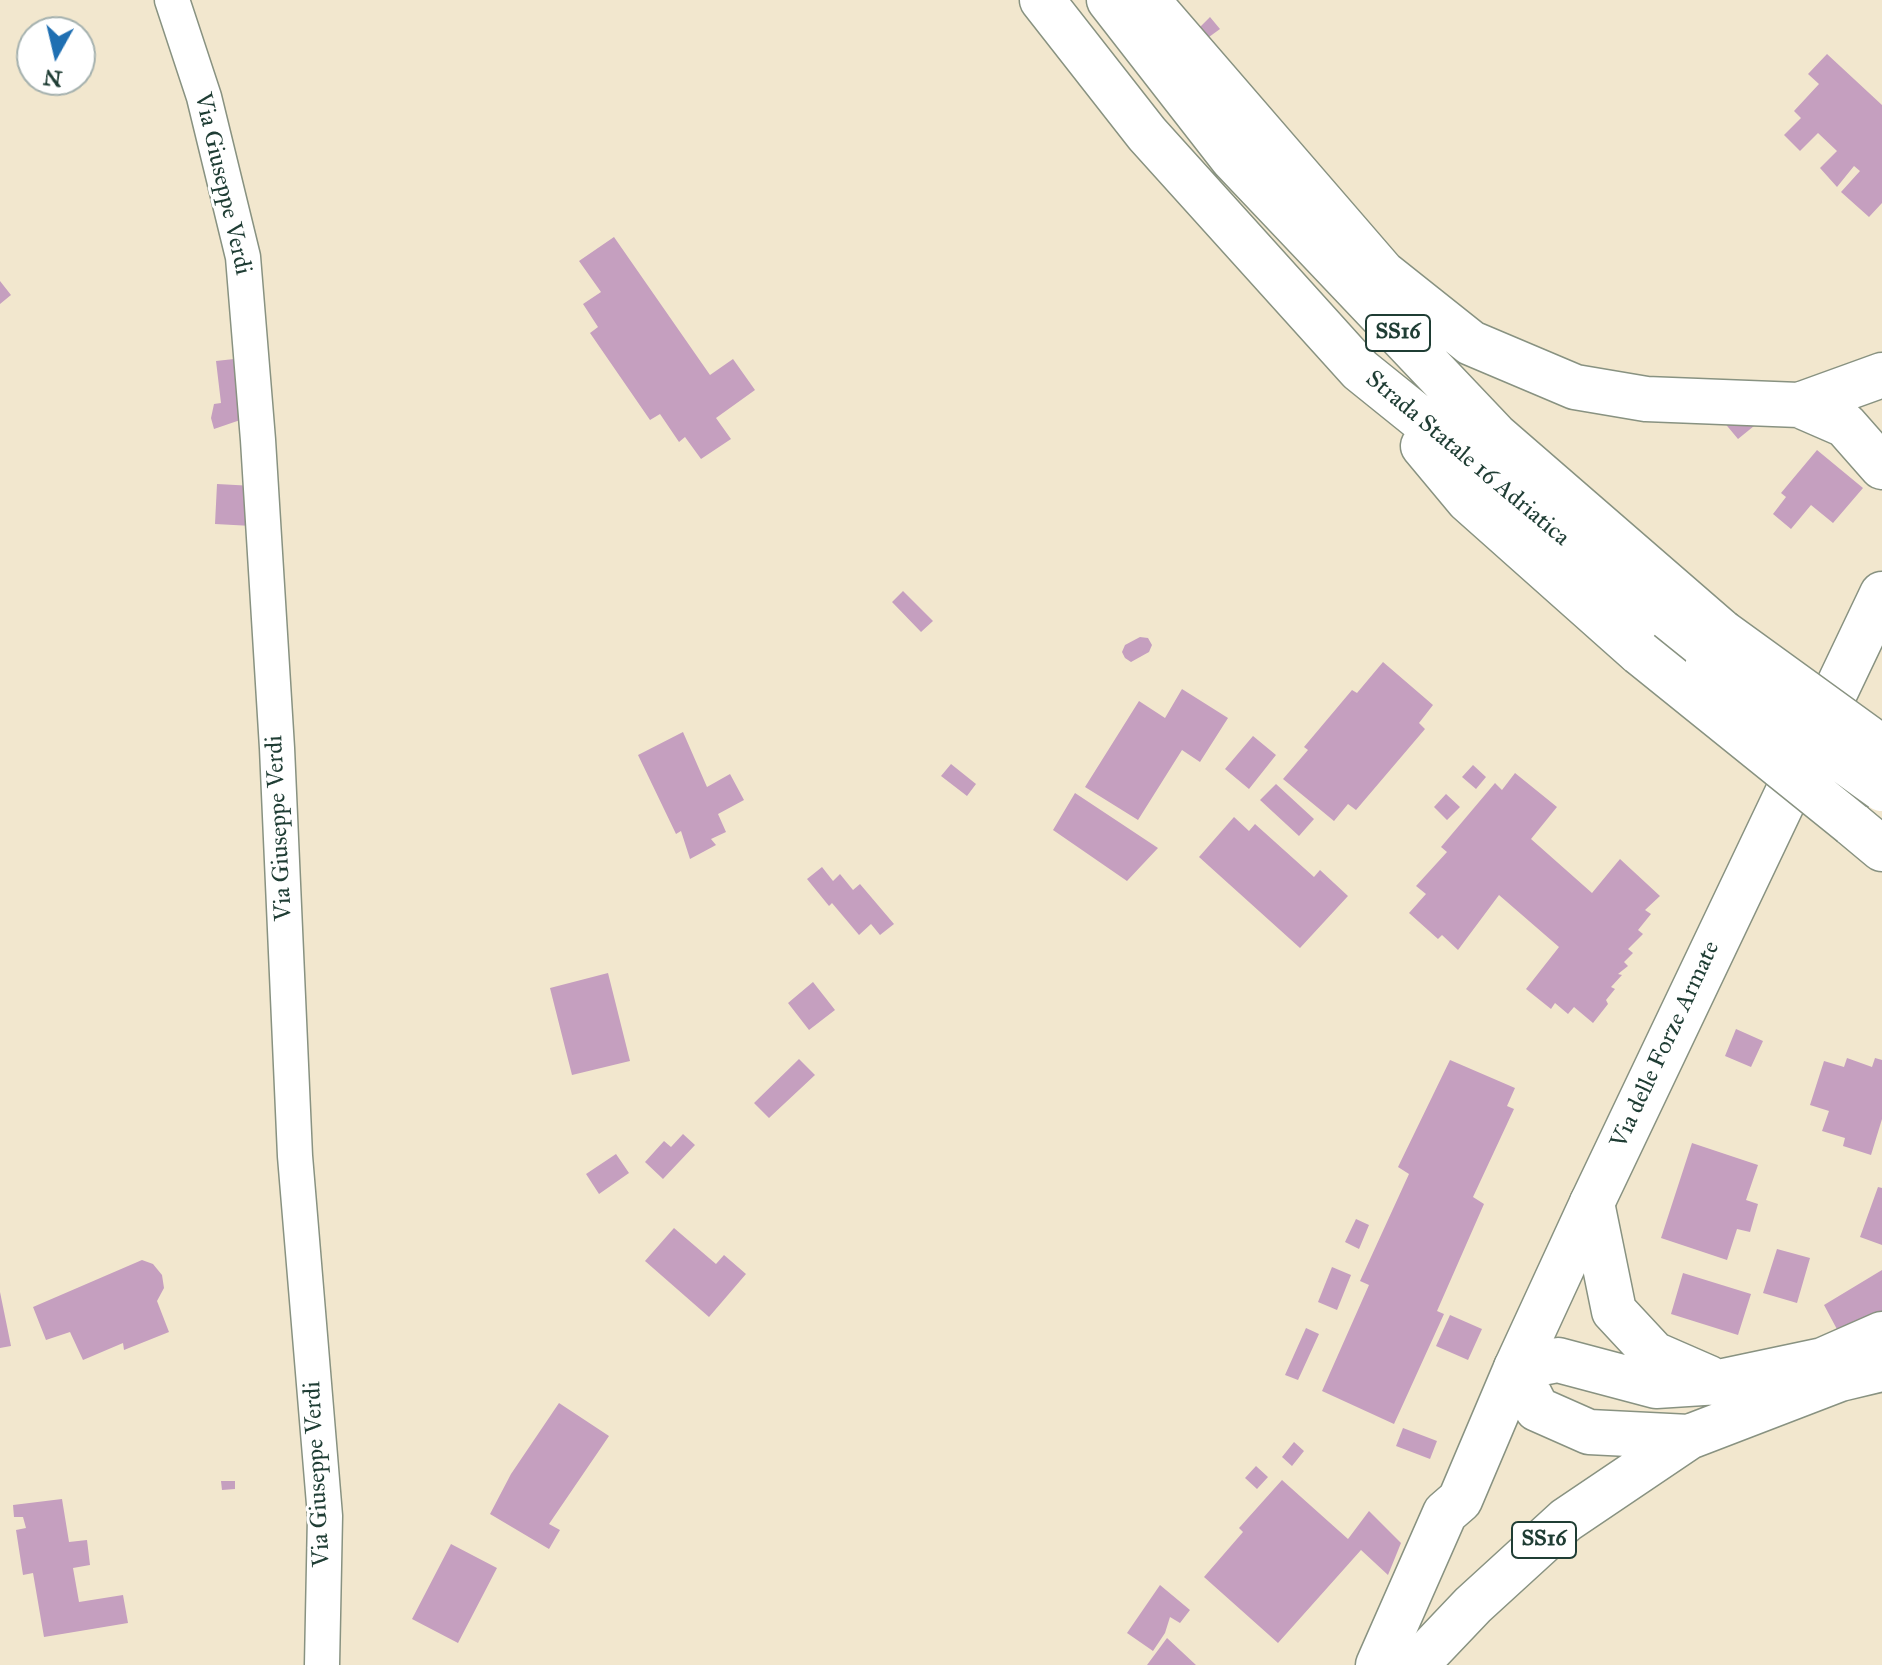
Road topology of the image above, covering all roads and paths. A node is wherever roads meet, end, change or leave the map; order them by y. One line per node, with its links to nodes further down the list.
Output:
1 (172, 0): 21 (street, Via Giuseppe Verdi)
2 (1042, 0): 5 (main road, Strada Statale 16 Adriatica / SS16)
3 (1109, 0): 10 (main road, Strada Statale 16 Adriatica / SS16)
4 (1147, 0): 7 (main road, SS16)
5 (1360, 370): 10 (main road, Strada Statale 16 Adriatica / SS16); 13 (main road, SS16, bridge)
6 (1882, 375): 7 (main road, SS16)
7 (1799, 405): 8 (main road, SS16)
8 (1882, 467)
9 (1882, 594): 14 (main road, Via delle Forze Armate)
10 (1715, 648): 11 (main road, Strada Statale 16 Adriatica / SS16, bridge); 12 (main road, Strada Statale 16 Adriatica / SS16, bridge)
11 (1882, 748)
12 (1882, 789)
13 (1867, 837)
14 (1592, 1203): 16 (main road, Via delle Forze Armate); 18 (main road)
15 (1882, 1334): 18 (main road)
16 (1516, 1368): 18 (main road); 19 (main road, SS16); 20 (main road, Via delle Forze Armate)
17 (1882, 1369): 19 (main road, SS16)
18 (1719, 1382)
19 (1689, 1437): 24 (main road, SS16)
20 (1460, 1500): 22 (main road, Via delle Forze Armate); 23 (main road, Via delle Forze Armate)
21 (322, 1665)
22 (1378, 1665)
23 (1398, 1665)
24 (1416, 1665)

